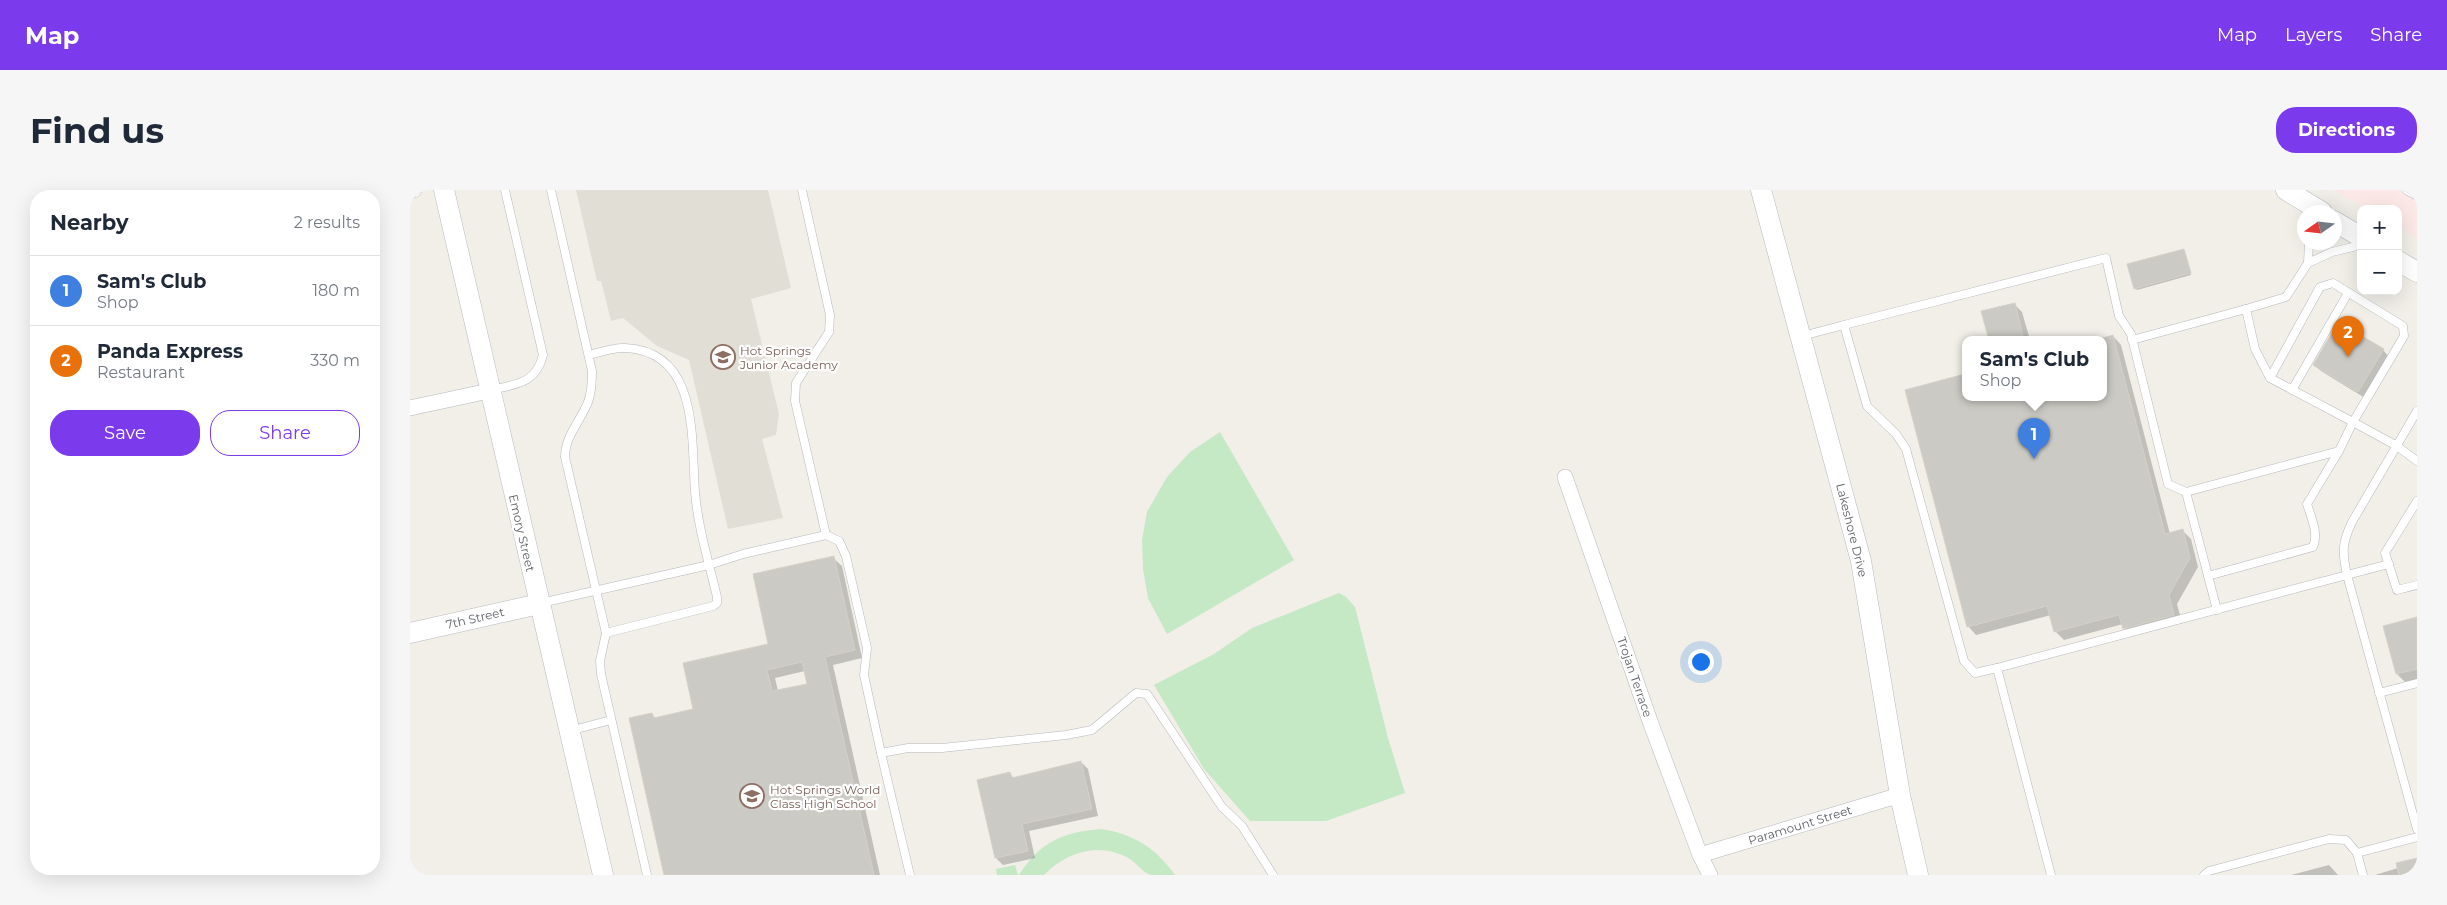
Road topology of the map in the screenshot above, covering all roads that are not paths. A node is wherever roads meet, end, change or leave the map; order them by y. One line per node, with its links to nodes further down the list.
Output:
1 (414, 190): 8 (street)
2 (444, 190): 25 (street, Emory Street)
3 (505, 190): 25 (lane)
4 (550, 190): 22 (lane)
5 (802, 190): 35 (lane)
6 (1761, 190): 20 (street, Lakeshore Drive)
7 (2406, 190): 9 (lane)
8 (410, 191)
9 (2417, 196)
10 (2342, 225): 11 (street)
11 (2357, 234)
12 (2357, 246): 14 (lane)
13 (2308, 250): 14 (lane)
14 (2308, 263): 18 (lane)
15 (2402, 263): 16 (street)
16 (2417, 272)
17 (2348, 292): 23 (lane); 24 (lane); 28 (lane)
18 (2246, 309): 21 (lane); 23 (lane)
19 (1844, 325): 20 (lane); 21 (lane); 46 (lane)
20 (1800, 337): 52 (street, Lakeshore Drive)
21 (2132, 340): 33 (lane)
22 (589, 355): 37 (lane); 41 (lane)
23 (2270, 378): 24 (lane)
24 (2292, 390): 28 (lane)
25 (488, 391): 26 (street); 42 (street, Emory Street)
26 (410, 408)
27 (2417, 411): 29 (lane)
28 (2353, 422): 29 (lane); 30 (lane)
29 (2397, 446): 31 (lane); 38 (lane)
30 (2339, 451): 33 (lane); 39 (lane)
31 (2417, 461)
32 (1565, 477): 56 (street, Trojan Terrace)
33 (2186, 492): 39 (lane)
34 (2417, 501): 36 (lane)
35 (826, 535): 37 (lane); 51 (lane)
36 (2389, 564): 38 (lane); 40 (lane)
37 (709, 565): 41 (lane); 45 (lane)
38 (2347, 575): 43 (lane); 48 (lane)
39 (2208, 576): 43 (lane)
40 (2417, 585)
41 (595, 591): 42 (lane); 45 (lane)
42 (539, 604): 44 (street, 7th Street); 50 (street, Emory Street)
43 (2217, 610): 46 (lane)
44 (410, 632)
45 (606, 633): 49 (lane)
46 (1997, 668): 63 (lane)
47 (2417, 684): 48 (lane)
48 (2379, 693): 53 (lane)
49 (611, 720): 50 (lane); 58 (lane)
50 (569, 731): 57 (street, Emory Street)
51 (881, 753): 59 (lane); 60 (lane)
52 (1900, 795): 56 (street, Paramount Street); 62 (street, Lakeshore Drive)
53 (2417, 829)
54 (2417, 837): 55 (lane)
55 (2357, 853): 64 (lane); 65 (lane)
56 (1700, 855): 61 (street, Trojan Terrace)
57 (603, 875)
58 (647, 875)
59 (910, 875)
60 (1273, 875)
61 (1710, 875)
62 (1918, 875)
63 (2051, 875)
64 (2204, 875)
65 (2363, 875)

